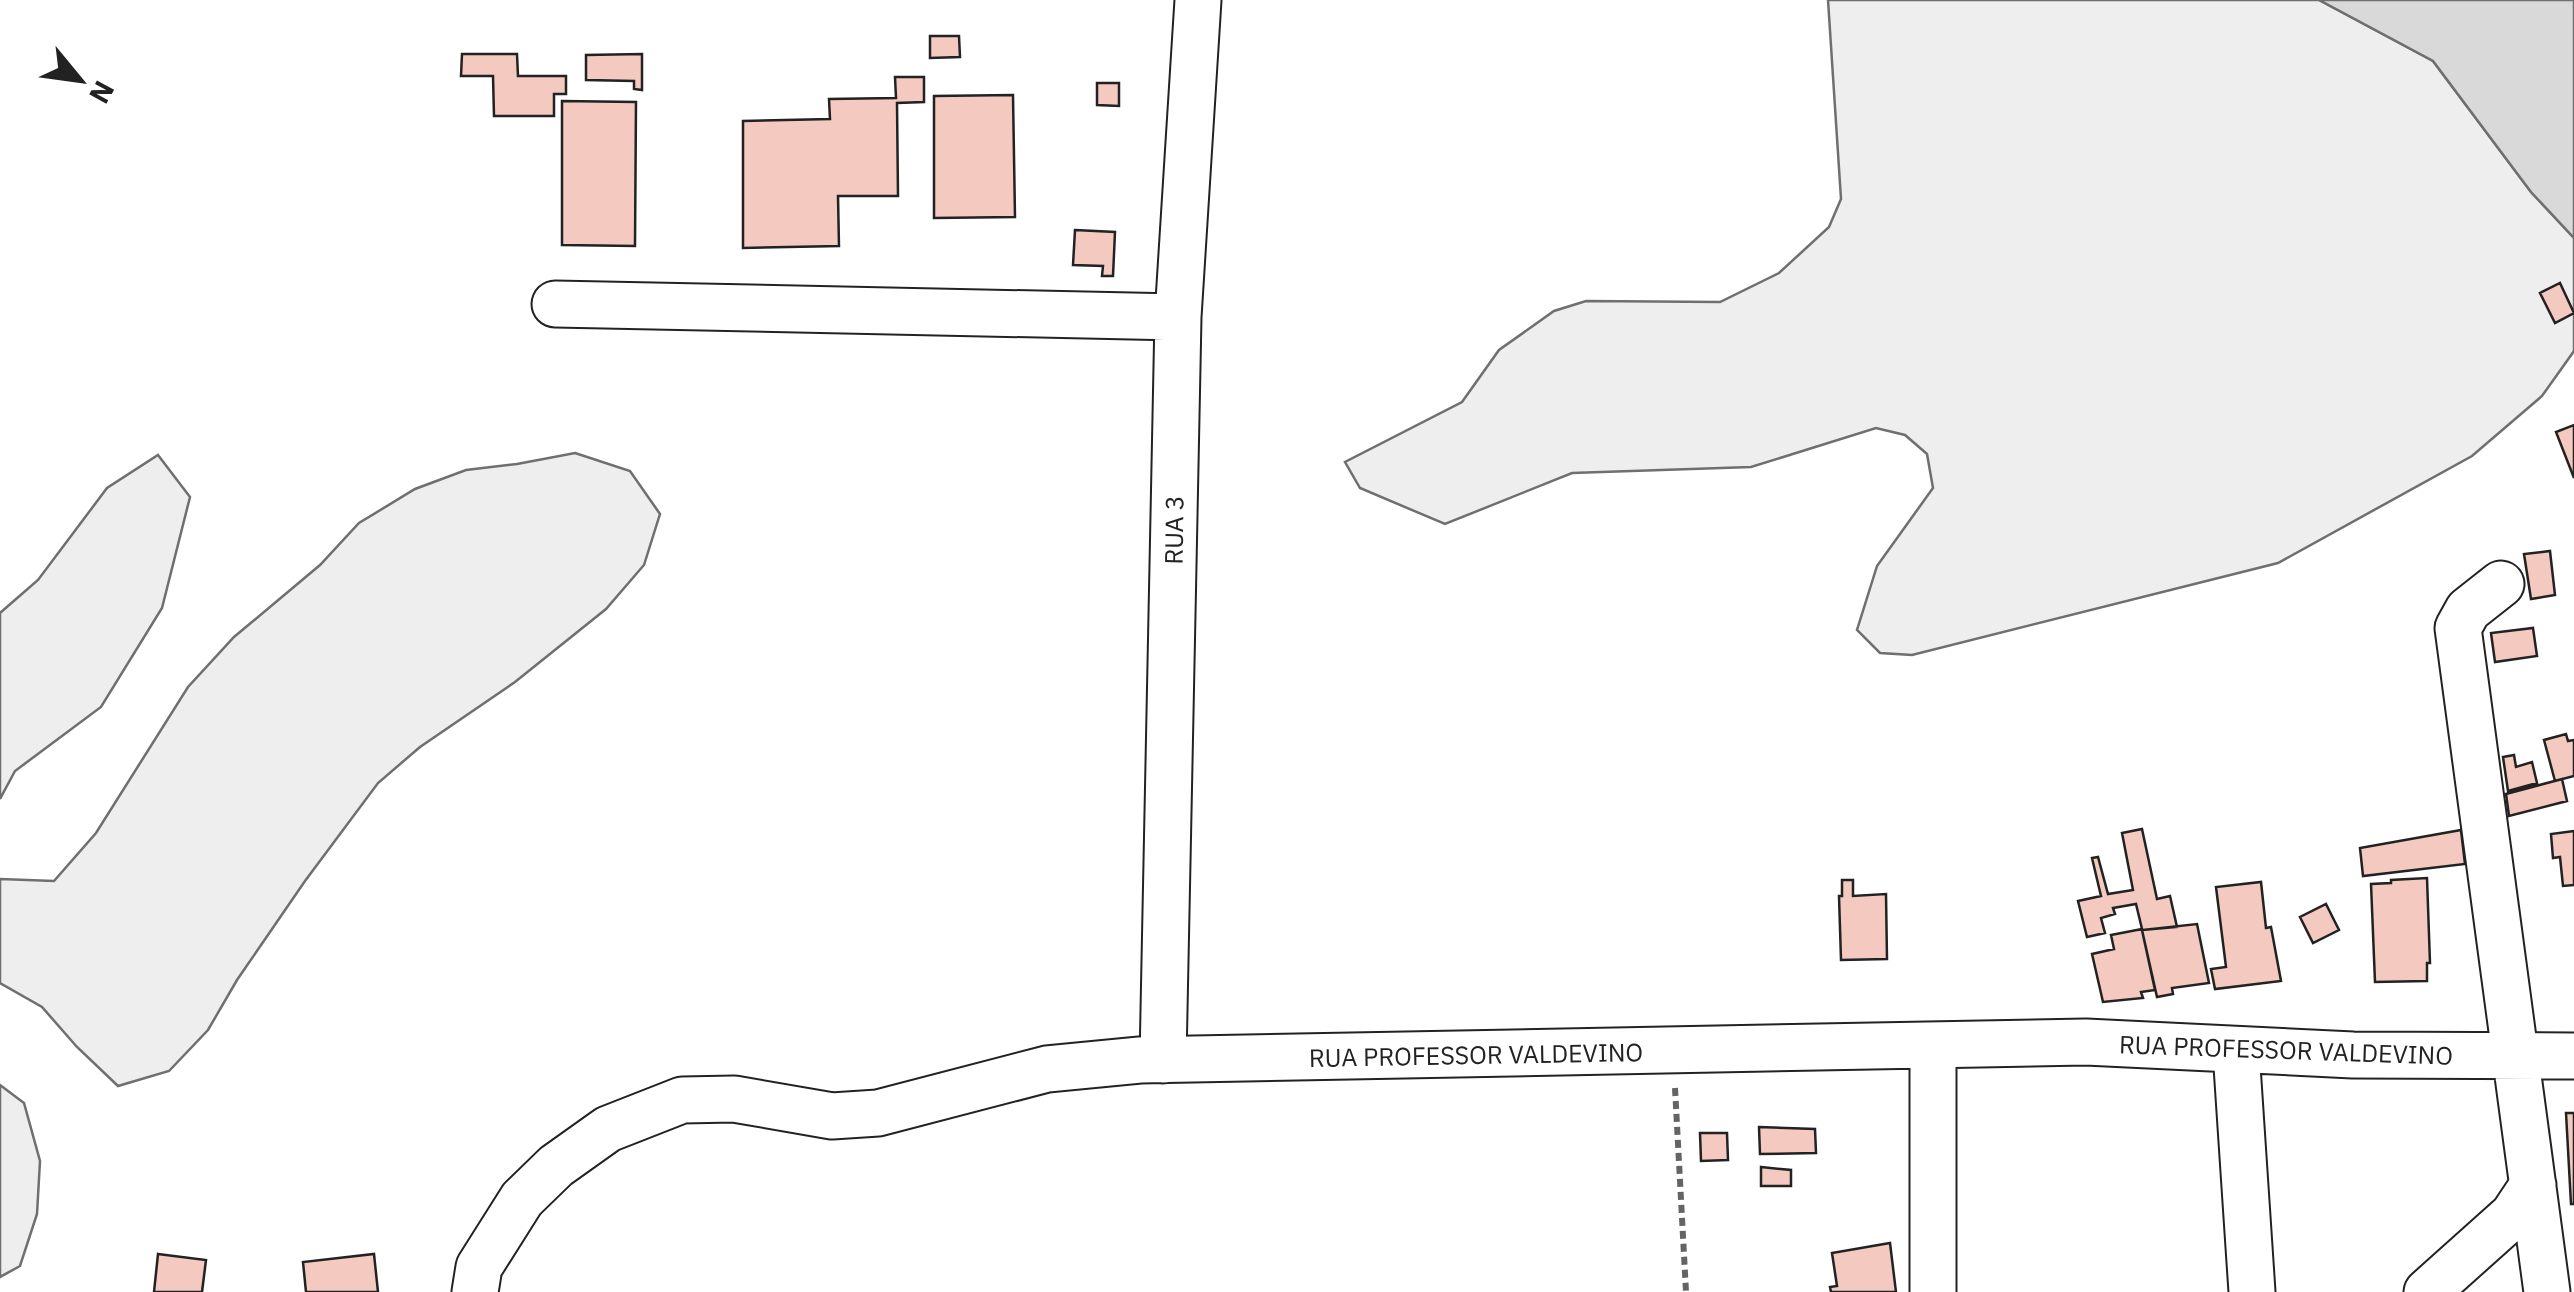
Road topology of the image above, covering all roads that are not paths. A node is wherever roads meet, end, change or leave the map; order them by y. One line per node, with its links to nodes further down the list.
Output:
1 (1198, 0): 3 (street, RUA 3)
2 (555, 304): 3 (street)
3 (1178, 317): 9 (street, RUA 3)
4 (2500, 584): 7 (street)
5 (1933, 1048): 6 (street, RUA PROFESSOR VALDEVINO); 9 (street, RUA PROFESSOR VALDEVINO); 12 (street)
6 (2236, 1051): 7 (street, RUA PROFESSOR VALDEVINO); 13 (street)
7 (2516, 1056): 8 (street, RUA PROFESSOR VALDEVINO); 10 (street)
8 (2574, 1056)
9 (1163, 1060): 11 (street, RUA PROFESSOR VALDEVINO)
10 (2533, 1185): 14 (street); 15 (street)
11 (475, 1292)
12 (1933, 1292)
13 (2252, 1292)
14 (2427, 1292)
15 (2547, 1292)

